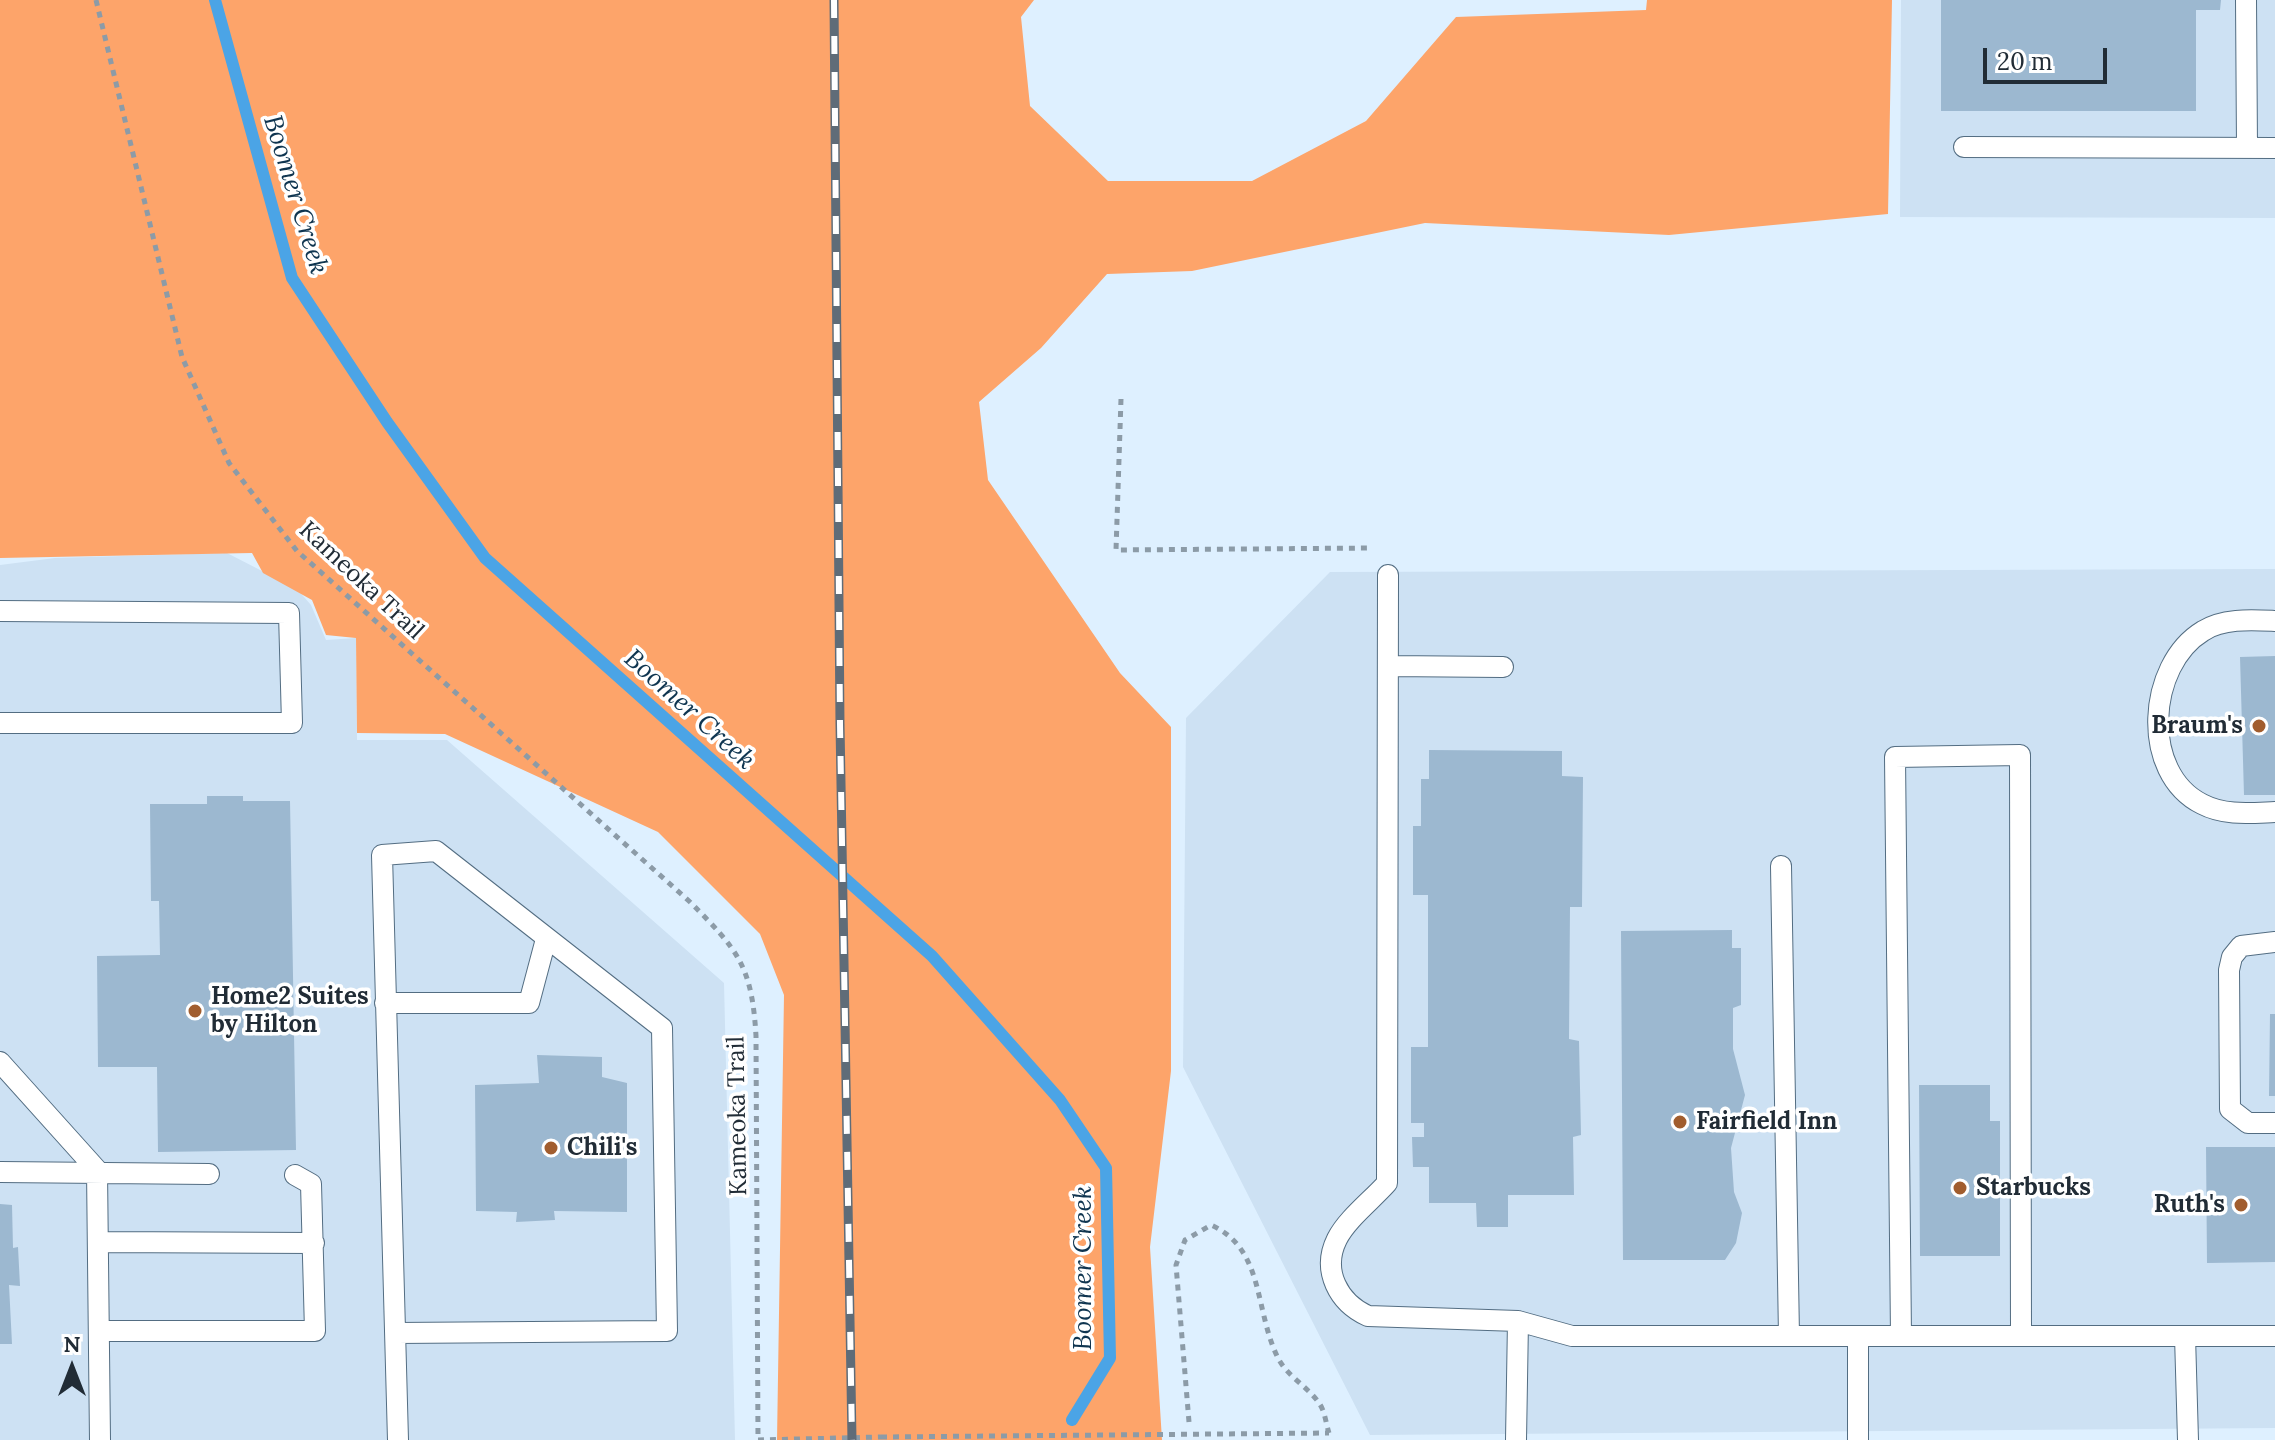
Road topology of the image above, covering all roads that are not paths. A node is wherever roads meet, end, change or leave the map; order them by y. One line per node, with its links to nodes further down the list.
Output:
1 (2246, 0): 3 (lane)
2 (1964, 147): 3 (lane)
3 (2247, 147): 4 (lane)
4 (2275, 148)
5 (1388, 575): 8 (lane)
6 (0, 611): 10 (lane)
7 (2275, 621): 11 (lane)
8 (1388, 666): 9 (lane); 24 (lane)
9 (1503, 667)
10 (0, 723)
11 (2275, 812)
12 (1781, 866): 27 (lane)
13 (546, 939): 15 (lane); 15 (lane); 26 (lane)
14 (2275, 942): 17 (lane)
15 (385, 1003): 26 (lane)
16 (0, 1062): 18 (lane)
17 (2275, 1123)
18 (97, 1170): 19 (lane); 20 (lane); 22 (lane)
19 (0, 1172)
20 (209, 1174)
21 (295, 1175): 23 (lane)
22 (98, 1242): 23 (lane); 25 (lane)
23 (314, 1243): 25 (lane)
24 (1518, 1321): 27 (lane); 35 (lane)
25 (99, 1331): 33 (lane)
26 (396, 1333): 34 (lane)
27 (1789, 1336): 28 (lane)
28 (1858, 1336): 29 (lane); 36 (lane)
29 (1901, 1336): 30 (lane); 30 (lane)
30 (2021, 1336): 31 (lane)
31 (2185, 1336): 32 (lane); 37 (lane)
32 (2275, 1336)
33 (100, 1440)
34 (398, 1440)
35 (1516, 1440)
36 (1858, 1440)
37 (2188, 1440)

